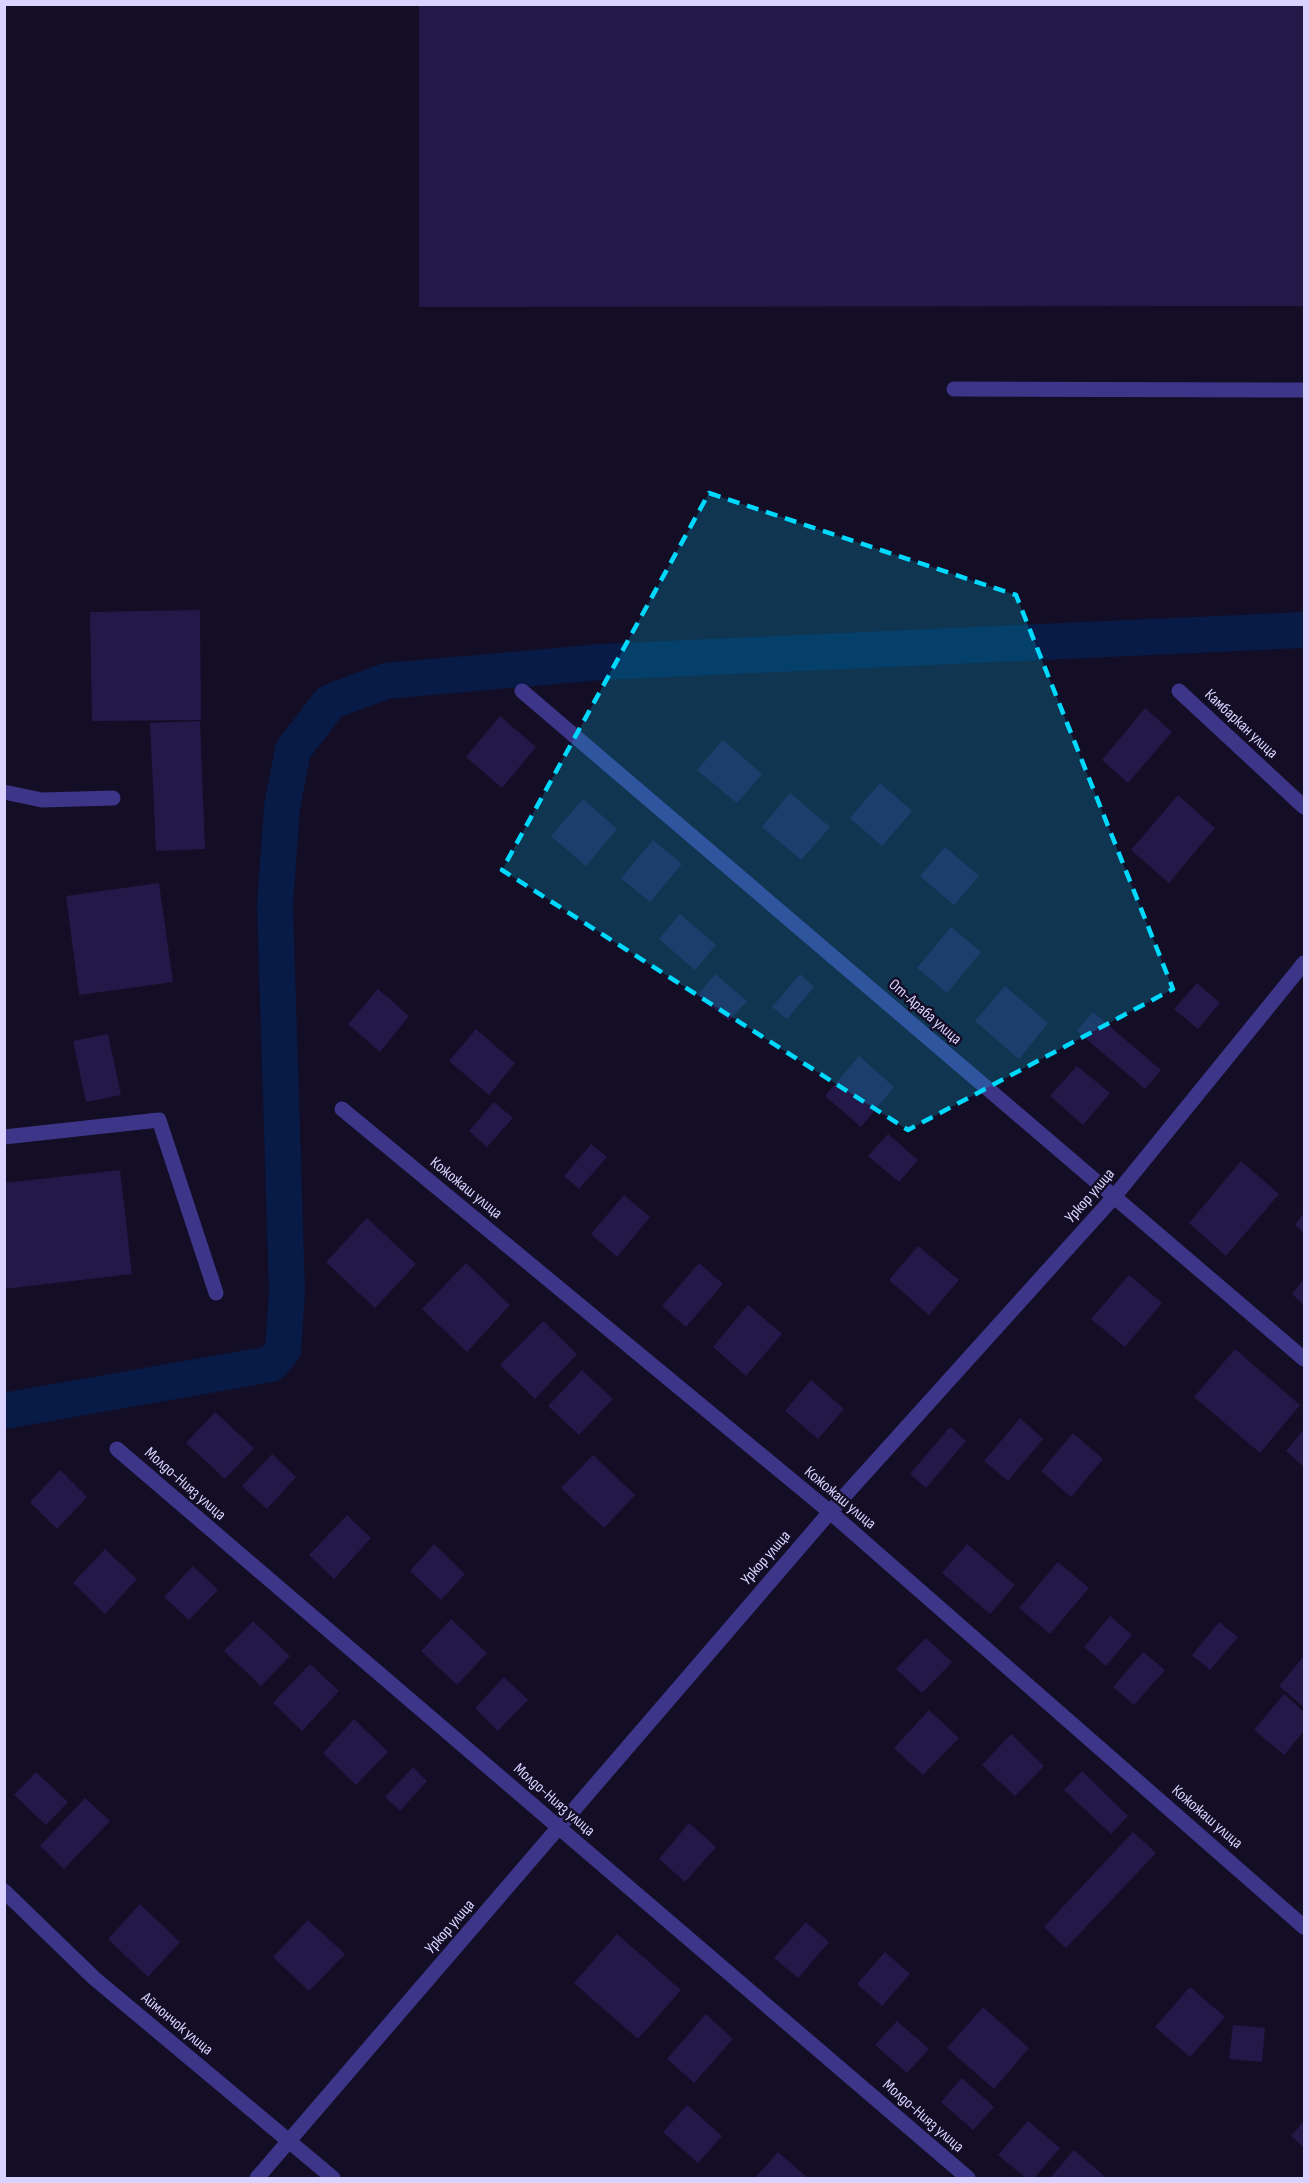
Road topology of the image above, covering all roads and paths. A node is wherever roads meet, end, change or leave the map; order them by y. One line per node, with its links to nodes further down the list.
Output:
1 (954, 389): 2 (street)
2 (1305, 390)
3 (522, 691): 11 (street, От-Араба улица)
4 (1179, 691): 7 (street, Камбаркан улица)
5 (4, 792): 6 (street)
6 (113, 798)
7 (1305, 807)
8 (1305, 963): 11 (street, Уркор улица)
9 (342, 1110): 15 (street, Кожожаш улица)
10 (4, 1137): 12 (street)
11 (1114, 1197): 13 (street, От-Араба улица); 15 (street, Уркор улица)
12 (216, 1293)
13 (1305, 1359)
14 (117, 1449): 16 (street, Молдо-Нияз улица)
15 (830, 1512): 16 (street, Уркор улица); 18 (street, Кожожаш улица)
16 (558, 1828): 19 (street, Уркор улица); 22 (street, Молдо-Нияз улица)
17 (4, 1891): 19 (street, Аймончок улица)
18 (1305, 1927)
19 (290, 2141): 20 (street, Уркор улица); 21 (street, Аймончок улица)
20 (257, 2178)
21 (333, 2178)
22 (968, 2178)

